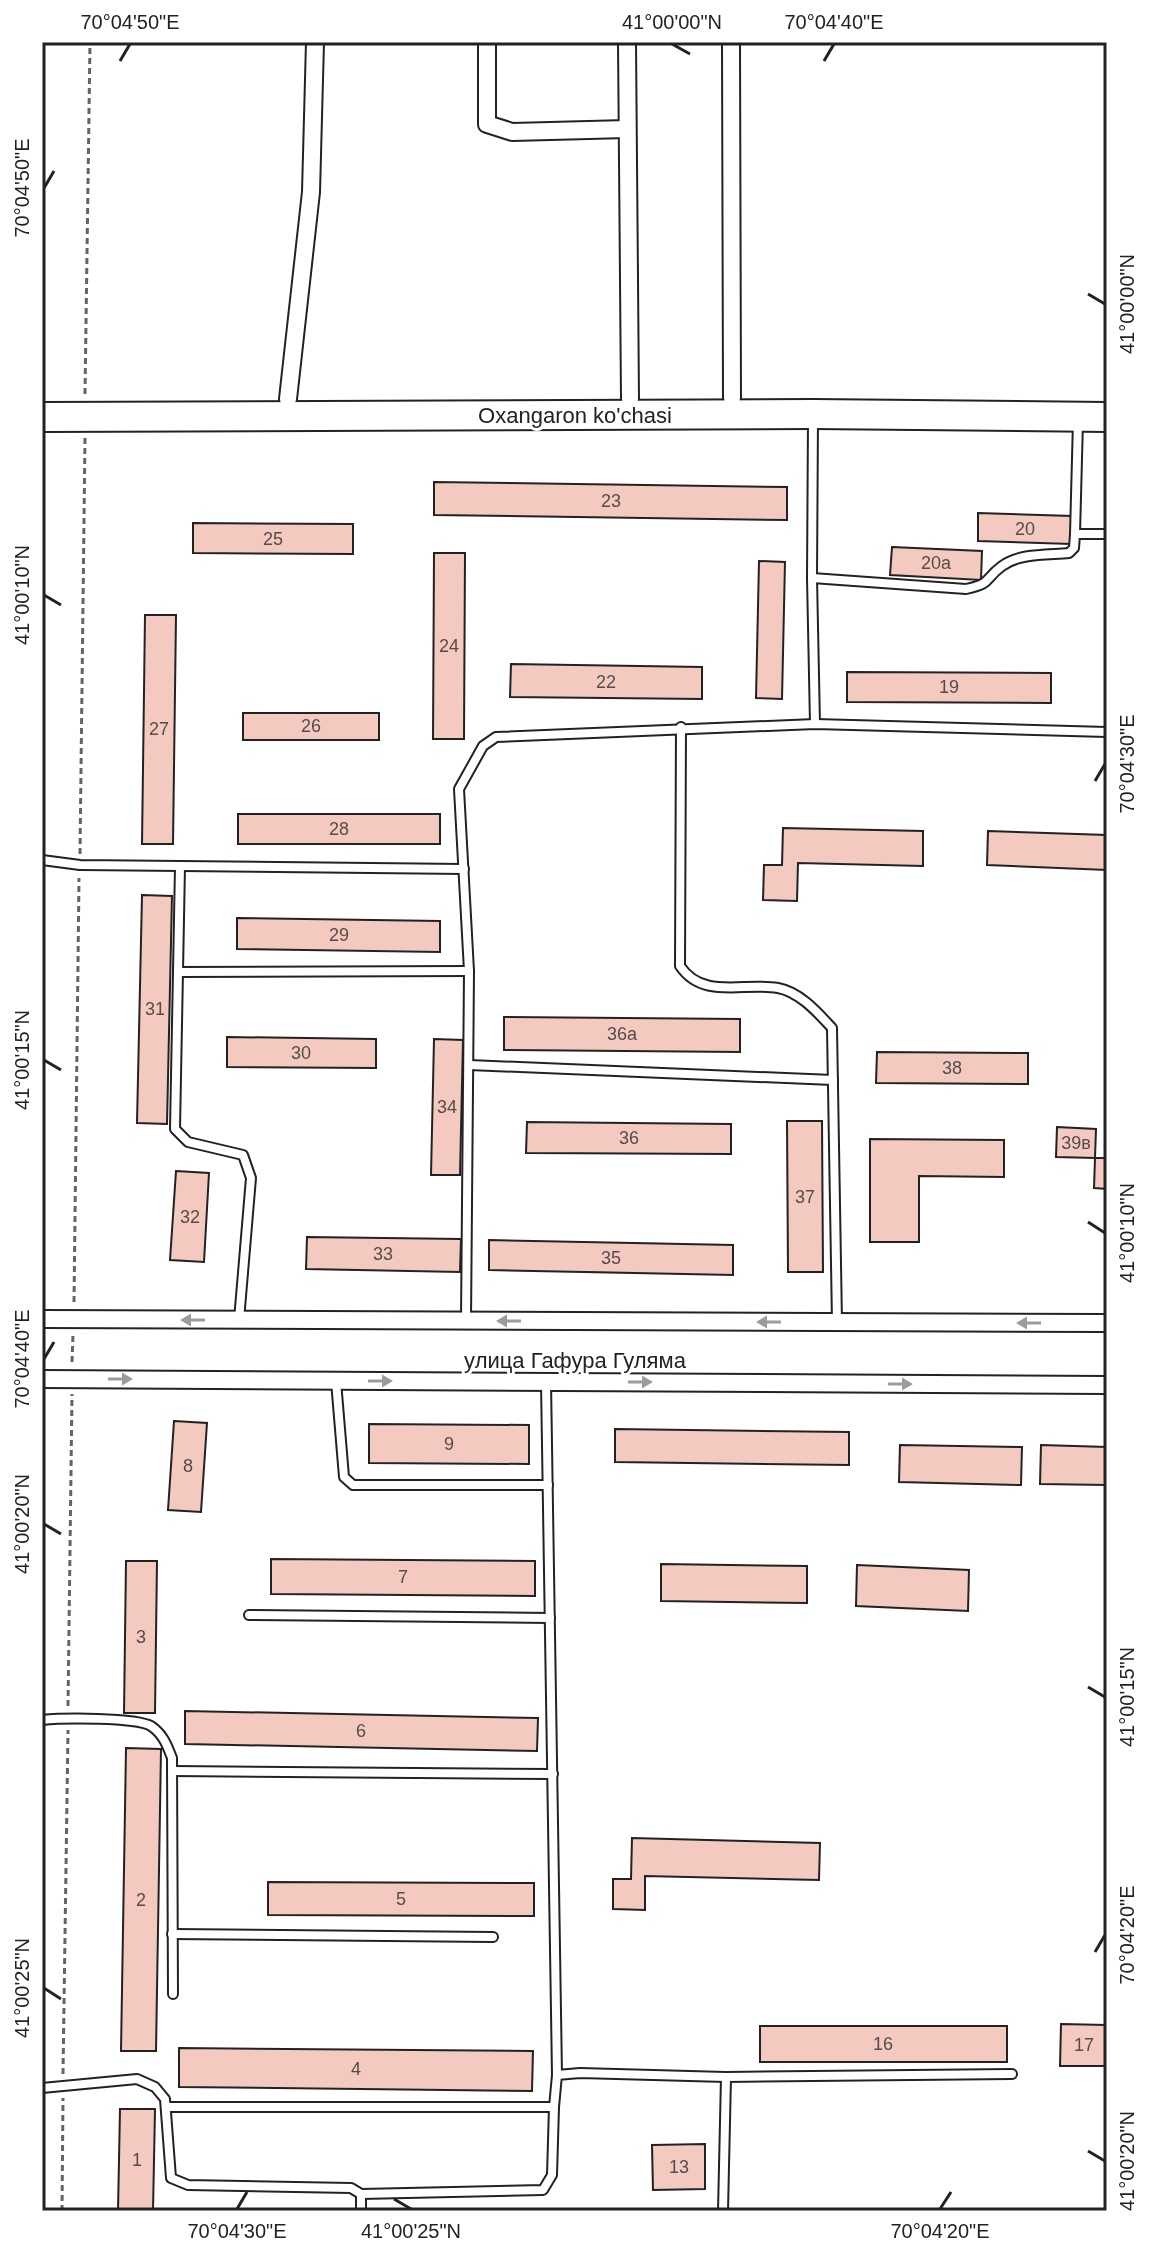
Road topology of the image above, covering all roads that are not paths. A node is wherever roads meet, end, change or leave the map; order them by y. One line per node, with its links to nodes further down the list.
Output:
1 (315, 42): 8 (street)
2 (487, 42): 5 (street)
3 (627, 42): 5 (street)
4 (731, 42): 6 (street)
5 (627, 129): 9 (street)
6 (732, 398): 9 (highway, Oxangaron ko'chasi); 11 (highway, Oxangaron ko'chasi)
7 (42, 399): 12 (highway, Oxangaron ko'chasi)
8 (288, 399): 9 (highway, Oxangaron ko'chasi); 12 (highway, Oxangaron ko'chasi)
9 (630, 399)
10 (1107, 402): 11 (highway, Oxangaron ko'chasi)
11 (813, 406): 12 (highway, Oxangaron ko'chasi); 14 (highway, Oxangaron ko'chasi); 18 (lane)
12 (85, 408): 13 (highway, Oxangaron ko'chasi)
13 (42, 417)
14 (1078, 417): 15 (highway, Oxangaron ko'chasi); 16 (lane)
15 (1107, 417)
16 (1075, 534): 17 (lane); 18 (lane)
17 (1107, 534)
18 (812, 578): 19 (lane)
19 (815, 724): 20 (lane); 21 (lane)
20 (681, 727): 24 (lane); 28 (lane)
21 (1107, 732)
22 (42, 860): 23 (lane)
23 (180, 866): 24 (lane); 26 (lane)
24 (464, 869): 25 (lane)
25 (469, 971): 26 (lane); 27 (lane)
26 (178, 972): 30 (lane)
27 (469, 1065): 28 (lane); 31 (lane)
28 (833, 1080): 32 (lane)
29 (42, 1319): 30 (street, one-way to 29)
30 (239, 1320): 31 (street)
31 (466, 1321): 32 (street, one-way to 31)
32 (837, 1322): 33 (street, one-way to 32)
33 (1107, 1323)
34 (42, 1379): 35 (street, улица Гафура Гуляма, one-way to 35)
35 (336, 1380): 36 (street, улица Гафура Гуляма, one-way to 36); 38 (lane)
36 (546, 1382): 37 (street, улица Гафура Гуляма, one-way to 37); 38 (lane)
37 (1107, 1385)
38 (548, 1485): 40 (lane)
39 (249, 1615): 40 (lane)
40 (550, 1618): 43 (lane)
41 (42, 1720): 42 (lane)
42 (172, 1771): 43 (lane); 44 (lane)
43 (553, 1774): 48 (lane)
44 (172, 1934): 45 (lane); 46 (lane)
45 (493, 1937)
46 (173, 1994)
47 (1012, 2074): 49 (lane)
48 (557, 2075): 49 (lane); 52 (lane)
49 (726, 2077): 55 (lane)
50 (42, 2088): 51 (lane)
51 (166, 2107): 52 (lane); 53 (lane)
52 (554, 2107): 53 (lane)
53 (361, 2194): 54 (lane)
54 (361, 2211)
55 (723, 2211)

